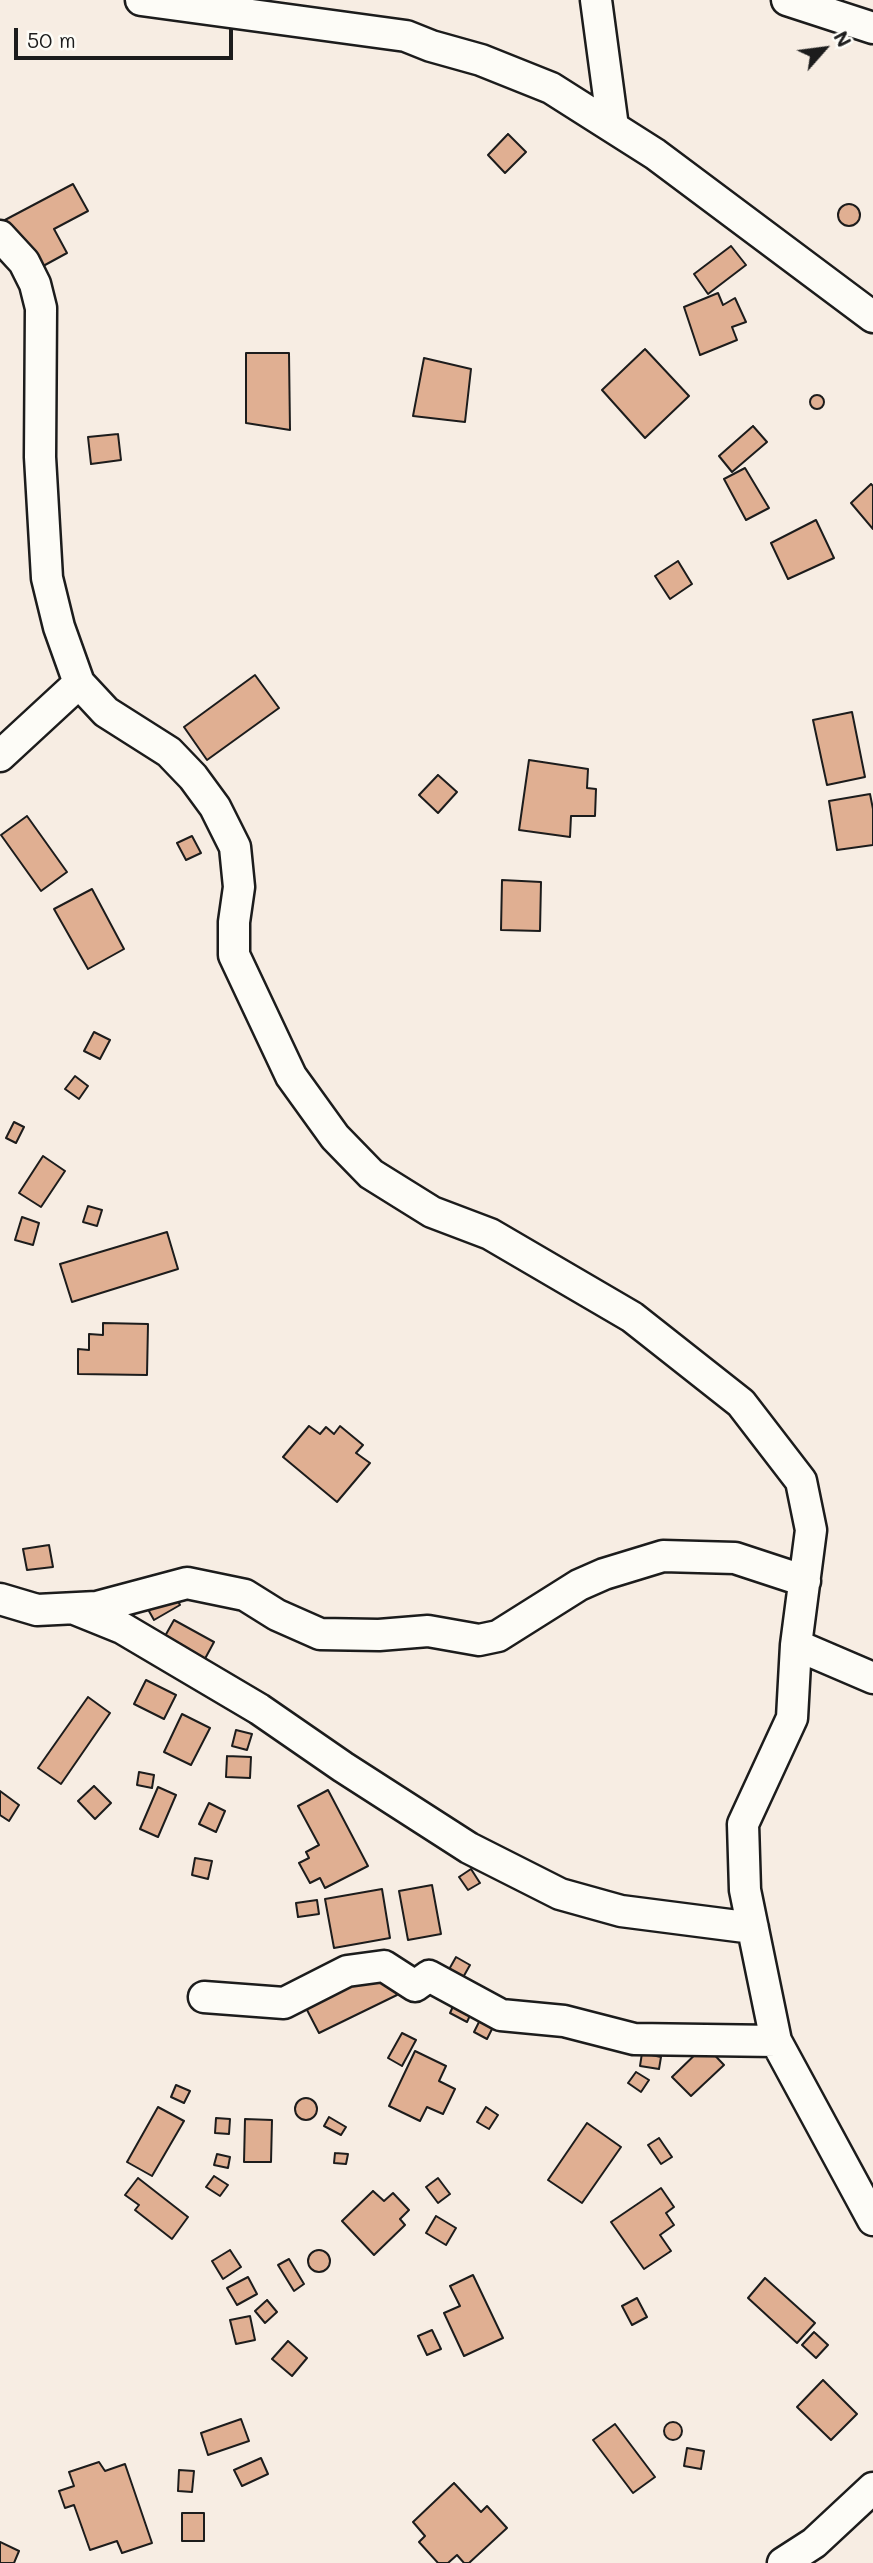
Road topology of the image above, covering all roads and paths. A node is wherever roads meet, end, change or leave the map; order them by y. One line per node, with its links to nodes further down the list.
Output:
1 (141, 0): 5 (street)
2 (596, 0): 5 (street)
3 (787, 0): 4 (street)
4 (873, 28)
5 (613, 127): 7 (street)
6 (0, 236): 8 (street)
7 (873, 317)
8 (79, 683): 9 (street); 10 (street)
9 (0, 755)
10 (805, 1581): 12 (street); 13 (street)
11 (0, 1599): 12 (street)
12 (75, 1609): 15 (street)
13 (796, 1645): 14 (street); 15 (street)
14 (873, 1678)
15 (753, 1928): 17 (street)
16 (204, 1997): 17 (street)
17 (776, 2042): 18 (street)
18 (873, 2220)
19 (873, 2488): 20 (street)
20 (783, 2563)

